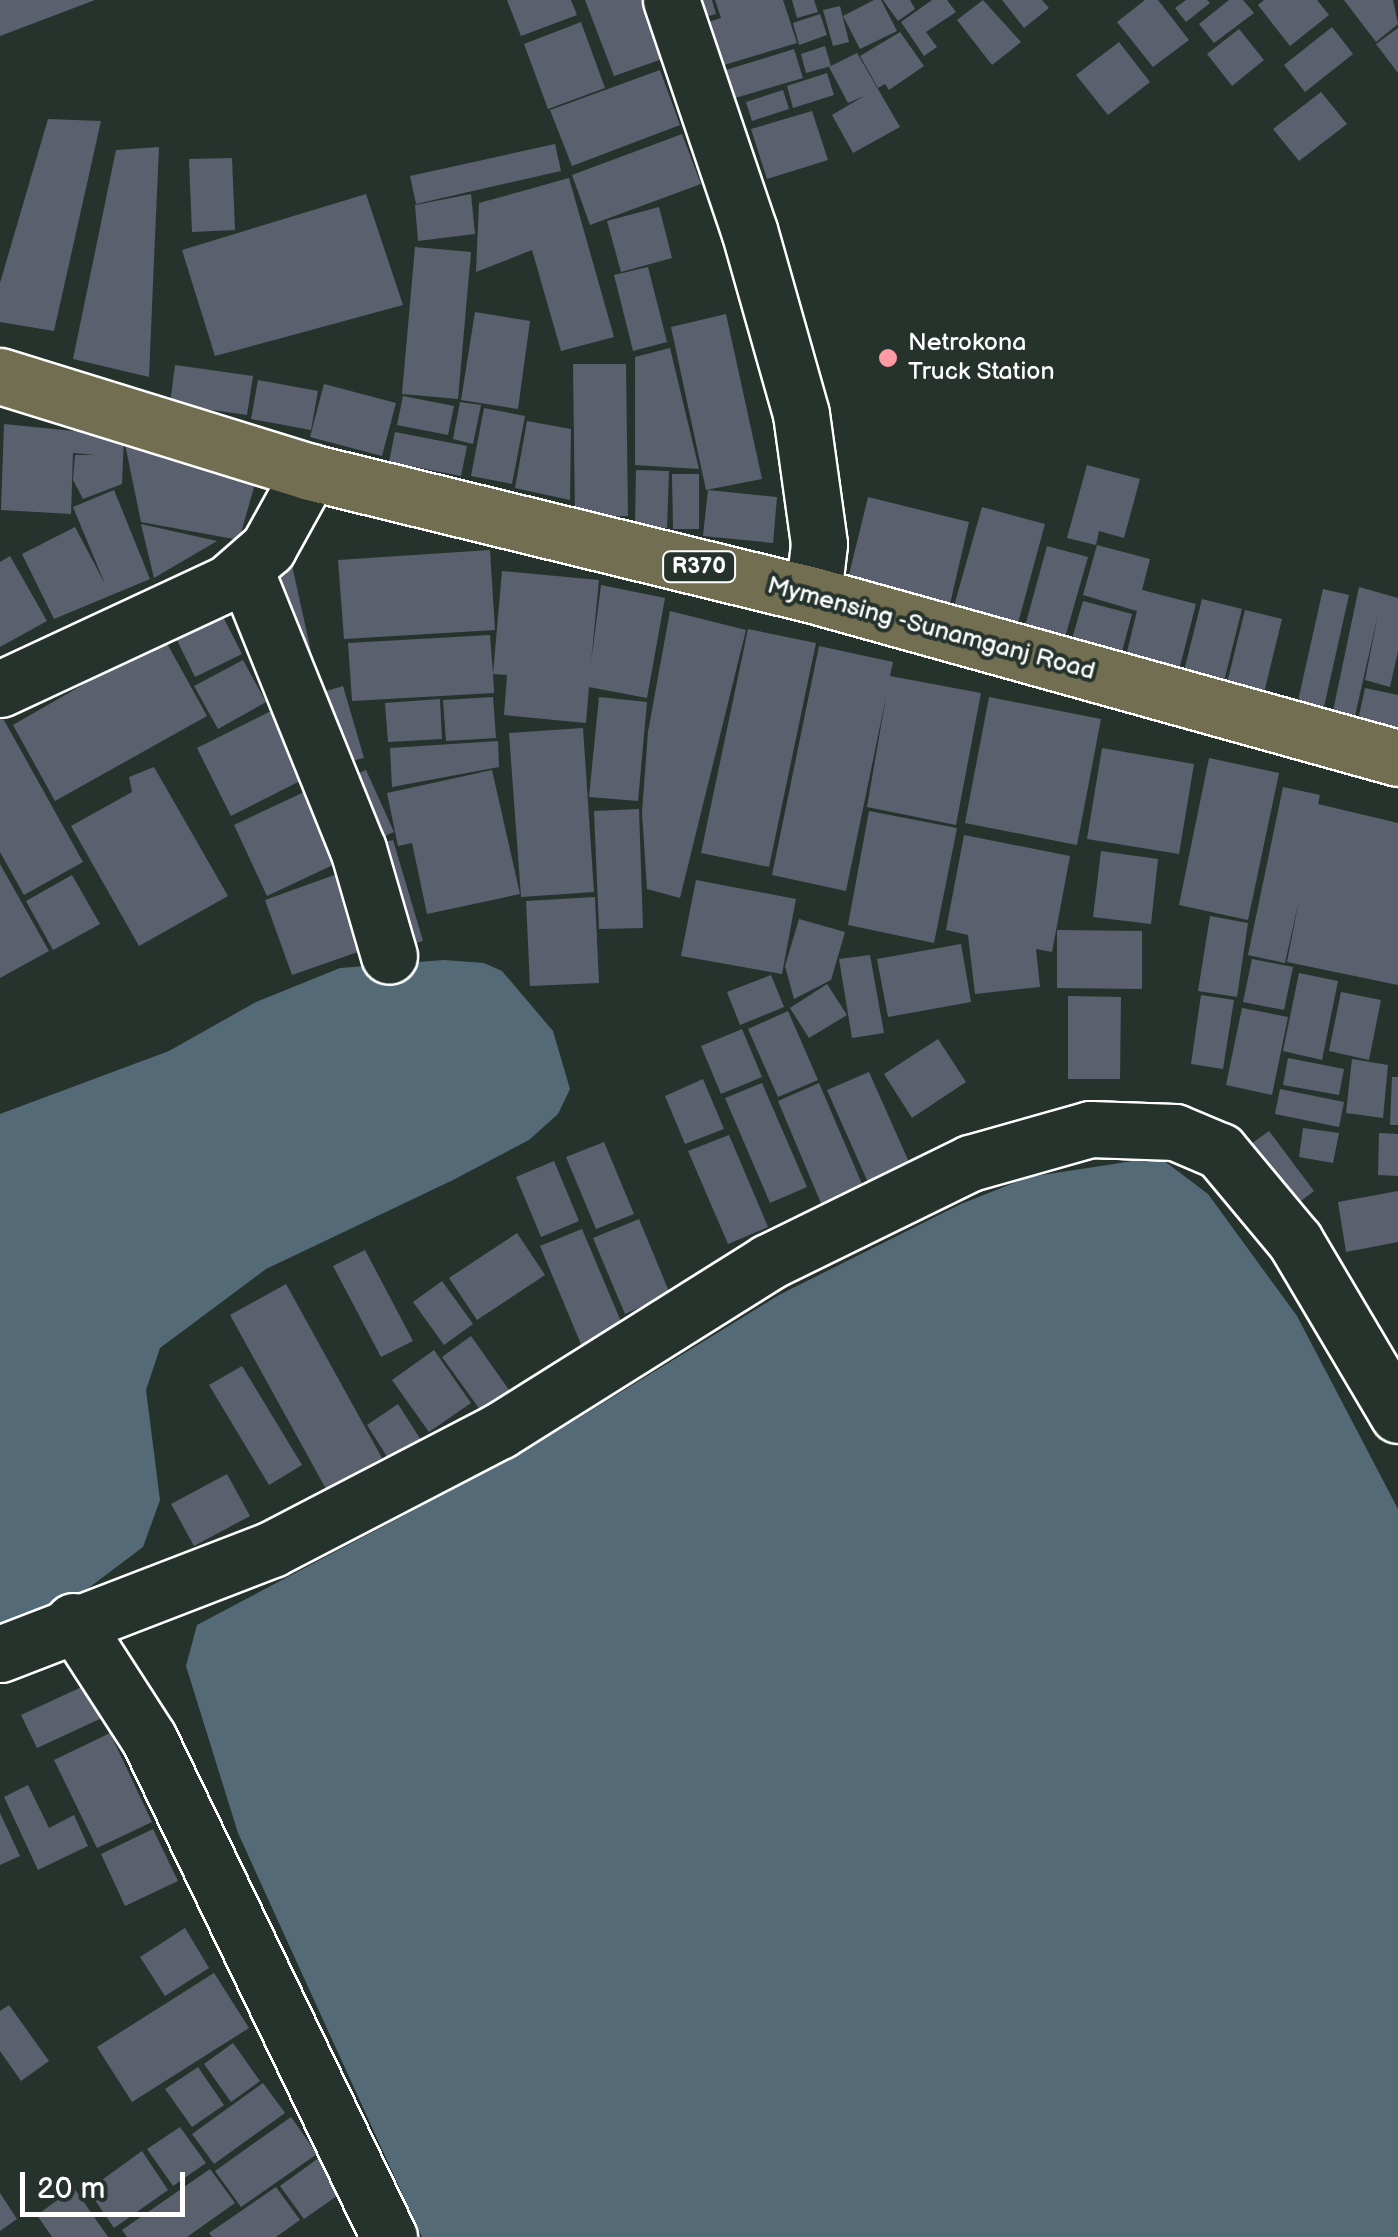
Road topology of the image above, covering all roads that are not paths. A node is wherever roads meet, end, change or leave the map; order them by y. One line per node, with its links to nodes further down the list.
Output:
1 (671, 0): 5 (street)
2 (0, 376): 3 (main road, Mymensing -Sunamganj Road / R370)
3 (310, 472): 4 (street); 5 (main road, Mymensing -Sunamganj Road / R370)
4 (244, 570): 6 (street); 8 (street)
5 (813, 595): 7 (main road, Mymensing -Sunamganj Road / R370)
6 (0, 689)
7 (1398, 758)
8 (389, 956)
9 (1398, 1415): 10 (street)
10 (72, 1620): 11 (street); 12 (street)
11 (0, 1654)
12 (388, 2237)

